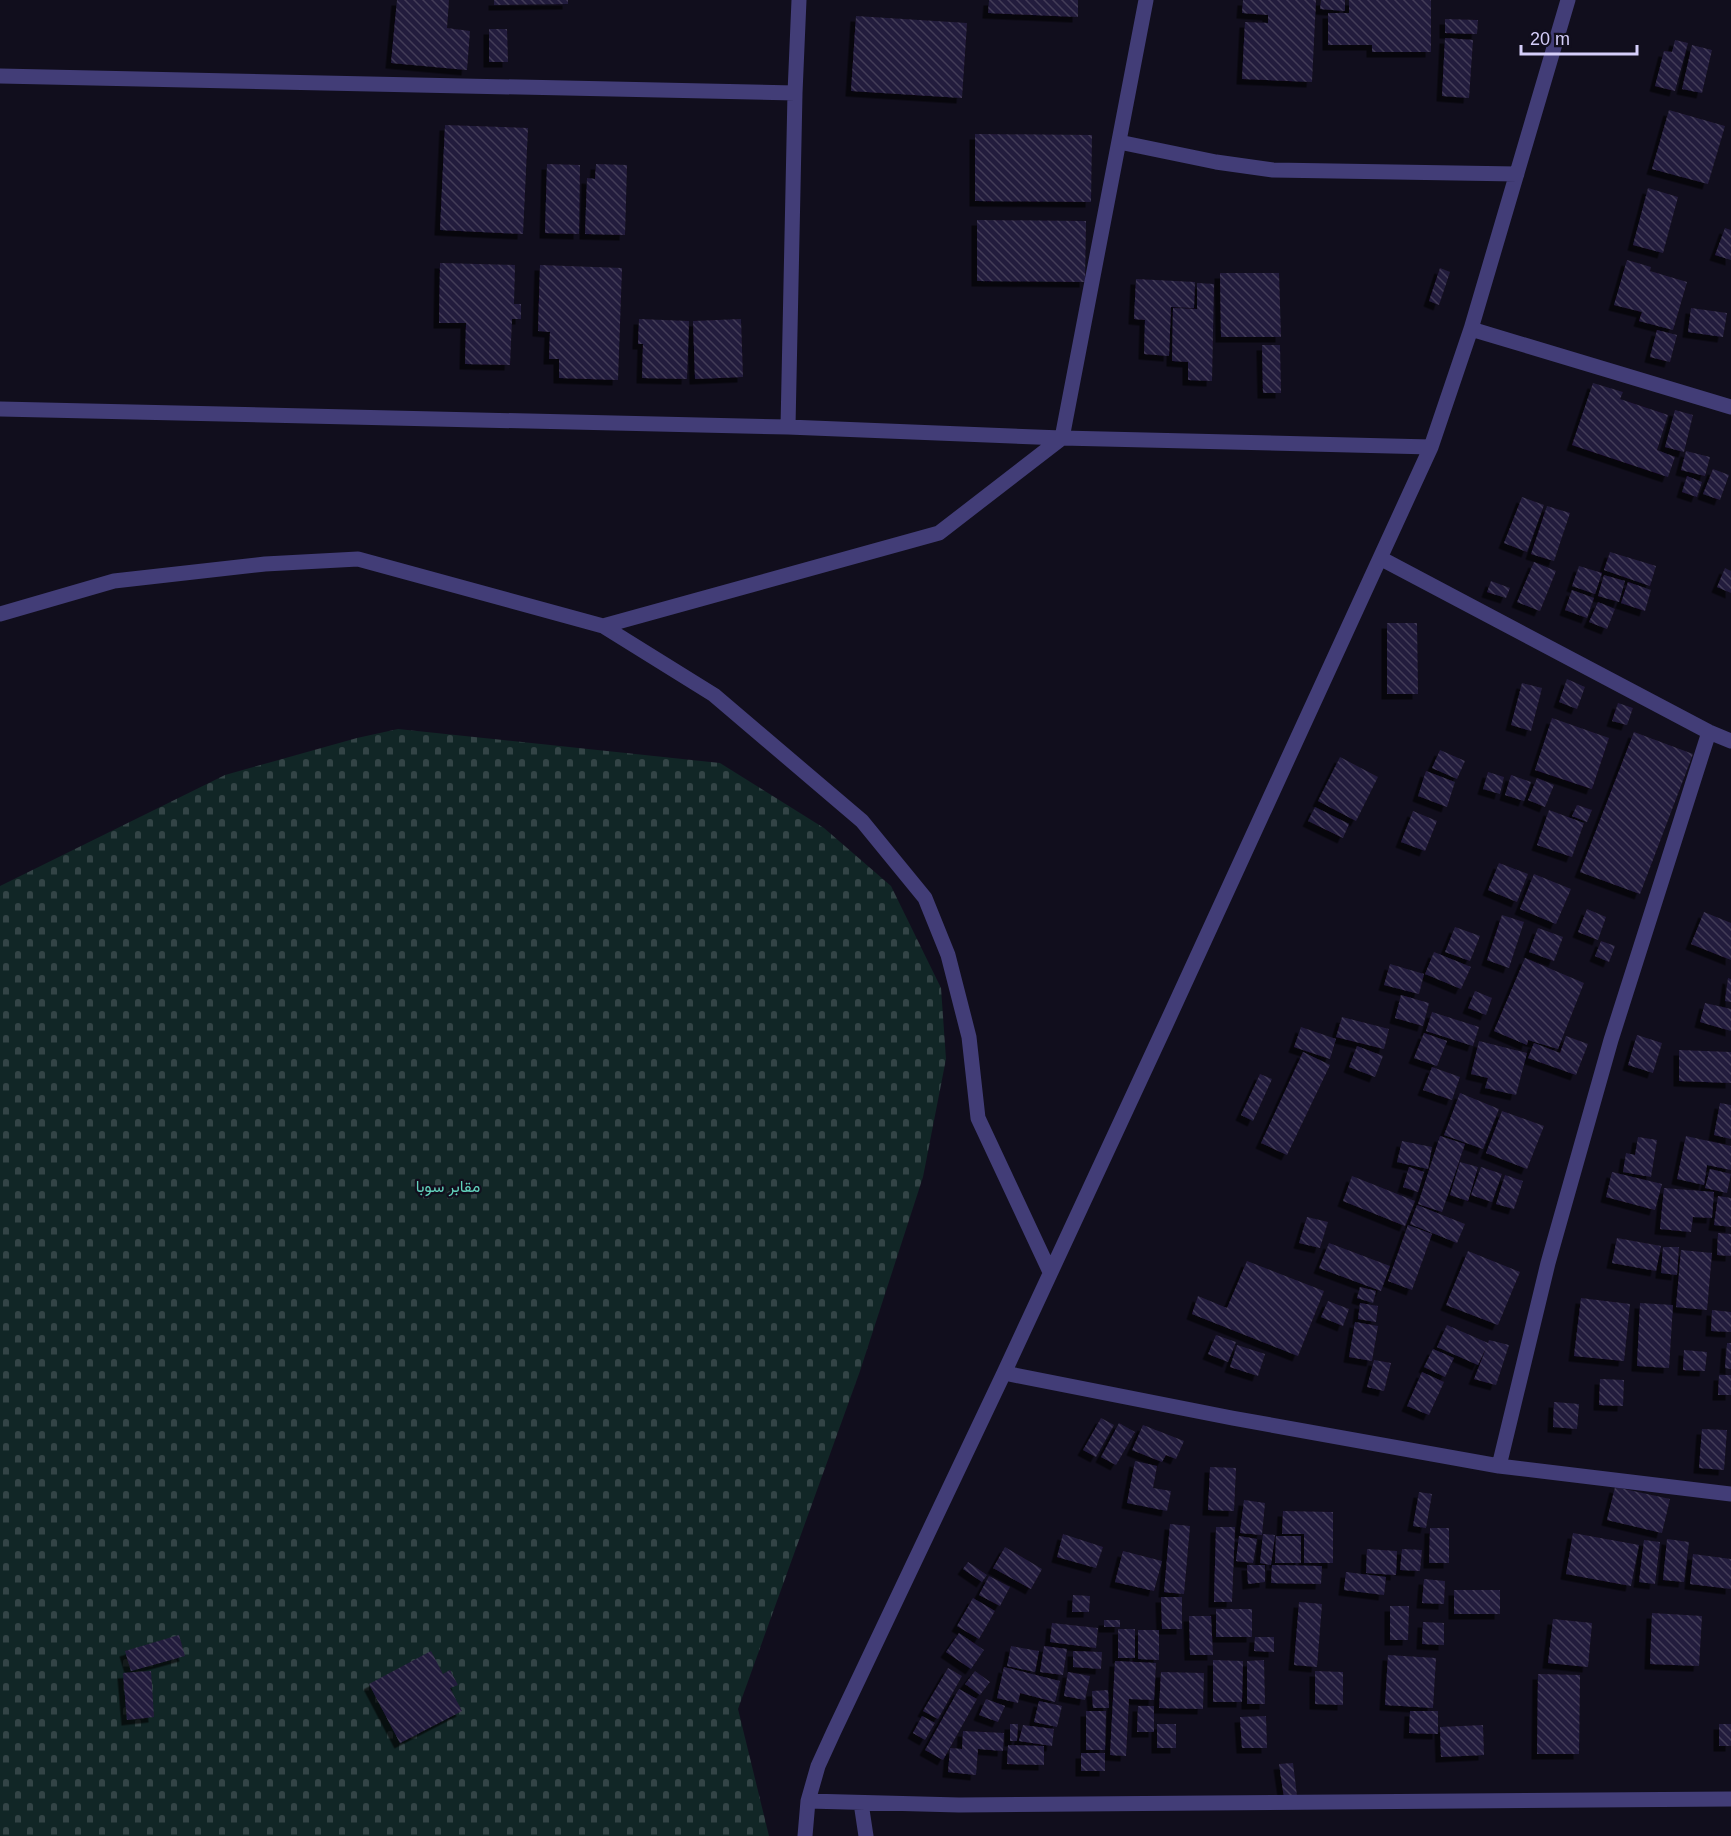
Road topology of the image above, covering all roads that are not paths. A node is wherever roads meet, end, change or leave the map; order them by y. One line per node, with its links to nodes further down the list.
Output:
1 (799, 0): 5 (street)
2 (1146, 0): 6 (street)
3 (1568, 0): 7 (street)
4 (0, 76): 5 (street)
5 (795, 93): 11 (street)
6 (1119, 142): 7 (street); 12 (street)
7 (1517, 174): 8 (street)
8 (1471, 329): 9 (street); 13 (street)
9 (1731, 407)
10 (0, 409): 11 (street)
11 (788, 427): 12 (street)
12 (1062, 438): 13 (street); 16 (street)
13 (1431, 447): 14 (street)
14 (1380, 558): 17 (street); 19 (street)
15 (0, 615): 16 (street)
16 (603, 627): 19 (street)
17 (1709, 732): 18 (street); 21 (street)
18 (1731, 741)
19 (1050, 1272): 20 (street)
20 (1004, 1373): 21 (street); 24 (street)
21 (1499, 1466): 22 (street)
22 (1731, 1494)
23 (1731, 1800): 25 (street)
24 (808, 1801): 25 (street); 26 (street)
25 (861, 1803): 27 (street)
26 (805, 1836)
27 (866, 1836)

